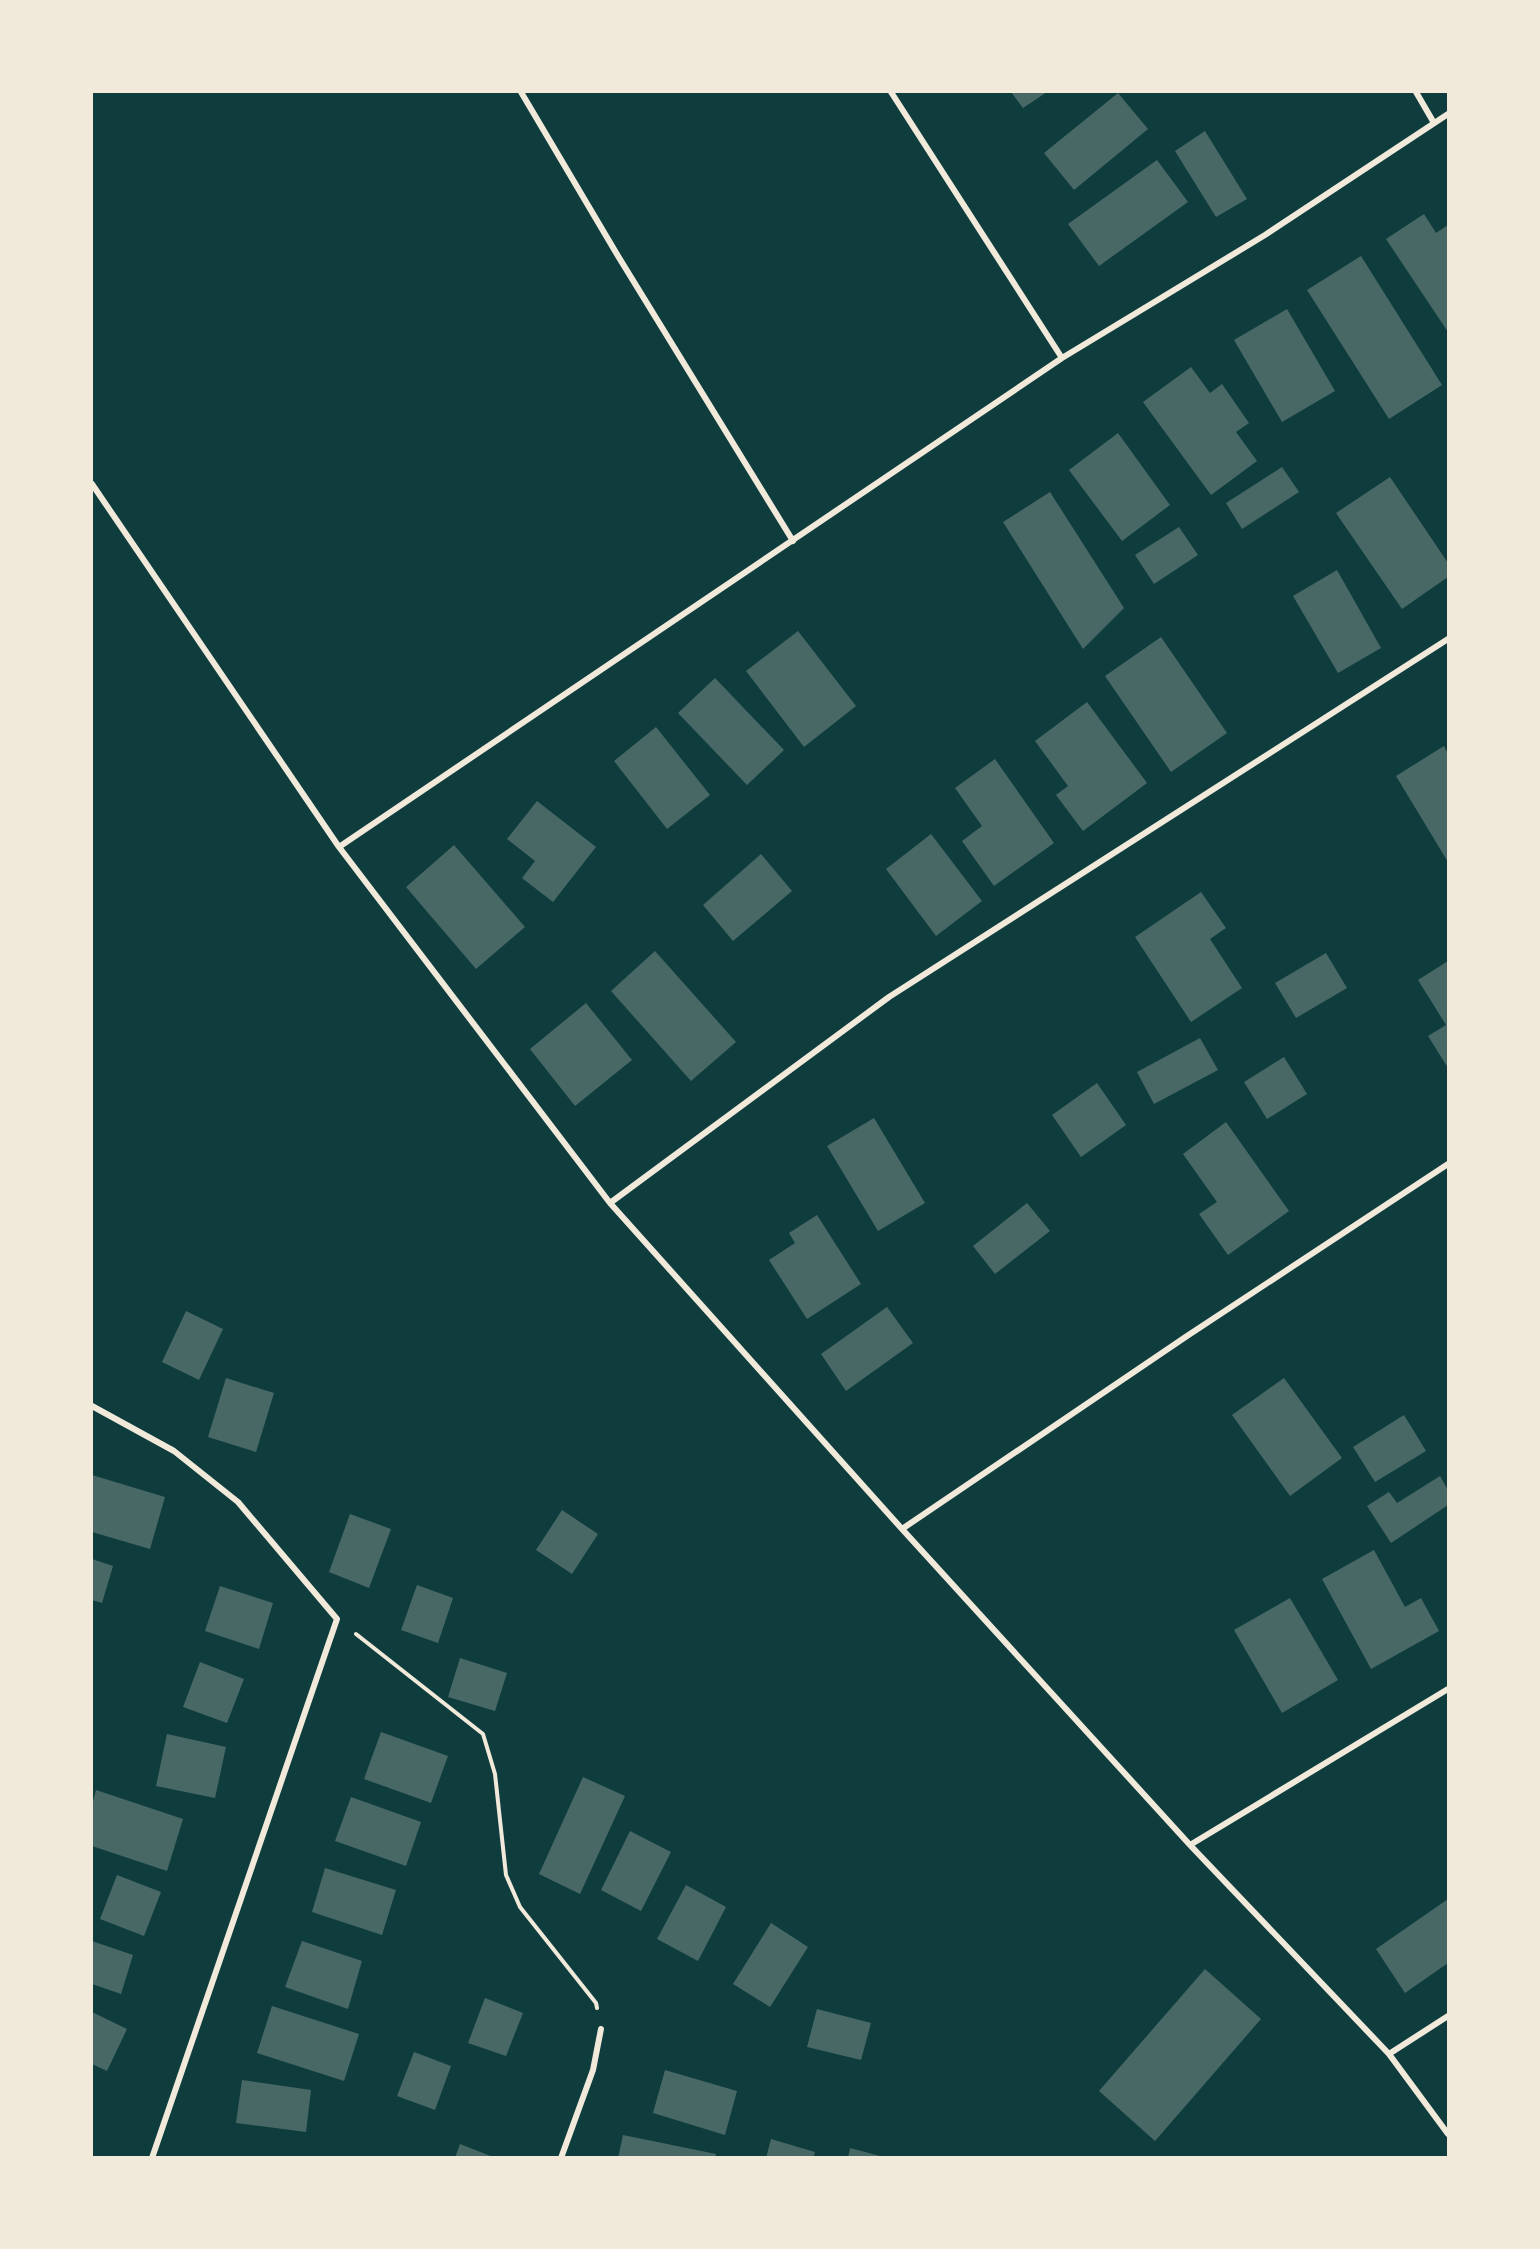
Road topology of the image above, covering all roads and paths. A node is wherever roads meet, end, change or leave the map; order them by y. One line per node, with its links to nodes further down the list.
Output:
1 (520, 92): 8 (street)
2 (891, 92): 6 (street)
3 (1416, 92): 5 (street)
4 (1449, 114): 5 (street)
5 (1434, 123): 6 (street)
6 (1062, 358): 8 (street)
7 (92, 484): 10 (street)
8 (793, 541): 10 (street)
9 (1449, 639): 12 (street)
10 (339, 847): 12 (street)
11 (1449, 1164): 14 (street)
12 (610, 1203): 14 (street)
13 (92, 1406): 15 (street)
14 (902, 1529): 17 (street)
15 (337, 1619): 19 (path); 22 (street)
16 (1449, 1689): 17 (street)
17 (1190, 1845): 20 (street)
18 (1449, 2016): 20 (street)
19 (601, 2029): 23 (street)
20 (1389, 2055): 21 (street)
21 (1449, 2134)
22 (152, 2157)
23 (561, 2157)

